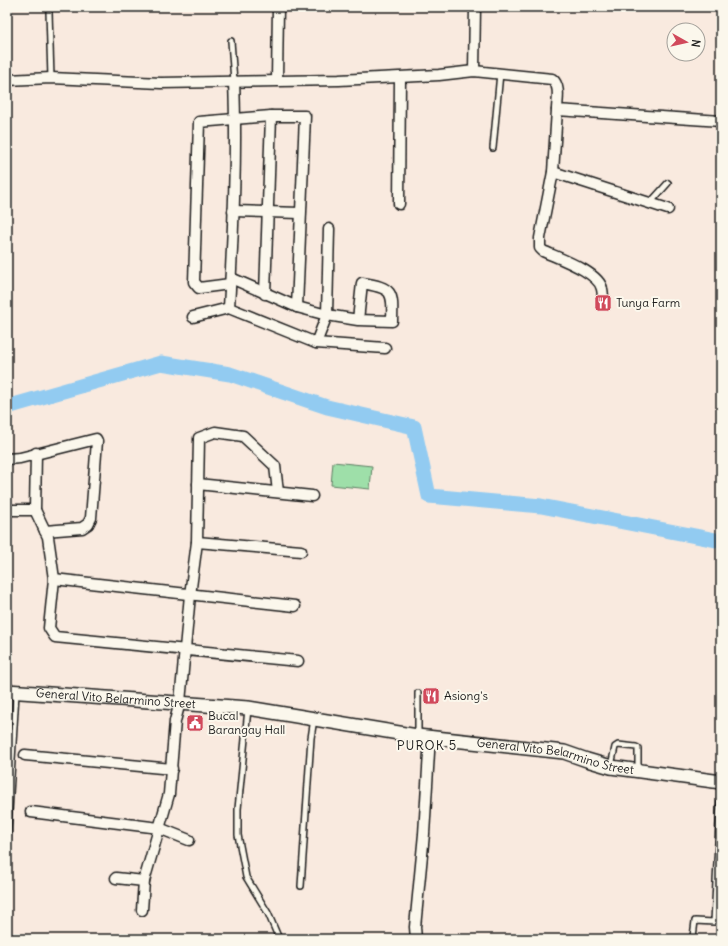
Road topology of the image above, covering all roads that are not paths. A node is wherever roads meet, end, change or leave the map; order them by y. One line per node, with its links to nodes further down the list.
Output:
1 (278, 7): 10 (street)
2 (475, 7): 5 (street)
3 (49, 12): 7 (lane)
4 (231, 41): 11 (lane)
5 (474, 71): 6 (street); 8 (street)
6 (500, 73): 12 (street); 16 (lane)
7 (51, 78): 9 (street); 11 (street)
8 (400, 78): 10 (street); 19 (street)
9 (7, 80)
10 (277, 80): 11 (street)
11 (234, 81): 14 (street)
12 (557, 110): 15 (street); 17 (street)
13 (272, 116): 14 (street); 23 (street); 24 (street)
14 (235, 119): 22 (street); 26 (street)
15 (721, 121)
16 (493, 148)
17 (553, 172): 20 (street); 28 (street)
18 (668, 183): 20 (lane)
19 (399, 204)
20 (650, 204): 21 (street)
21 (668, 209)
22 (233, 211): 23 (street); 26 (street)
23 (267, 212): 24 (street); 27 (street)
24 (300, 213): 29 (street)
25 (329, 229): 31 (street)
26 (231, 281): 27 (street); 30 (street)
27 (265, 294): 29 (street)
28 (603, 302)
29 (297, 307): 31 (street)
30 (229, 308): 32 (street); 34 (street)
31 (327, 315): 33 (street); 34 (street)
32 (193, 318)
33 (358, 320): 33 (street)
34 (316, 342): 35 (street)
35 (385, 348)
36 (36, 453): 37 (street); 42 (street); 43 (street)
37 (7, 459)
38 (198, 484): 39 (street); 39 (street); 44 (street)
39 (278, 492): 40 (street)
40 (312, 496)
41 (7, 510): 42 (street)
42 (35, 510): 43 (street)
43 (45, 531): 46 (street)
44 (196, 542): 45 (street); 47 (street)
45 (301, 551)
46 (54, 579): 47 (street); 49 (street)
47 (190, 595): 48 (street); 49 (street)
48 (295, 606)
49 (185, 650): 50 (street); 53 (street)
50 (298, 661)
51 (11, 692): 53 (street, General Vito Belarmino Street); 65 (lane)
52 (418, 693): 56 (lane)
53 (180, 702): 54 (street, General Vito Belarmino Street); 59 (street)
54 (248, 708): 55 (street, General Vito Belarmino Street); 71 (lane)
55 (314, 718): 56 (street, General Vito Belarmino Street); 68 (lane)
56 (424, 736): 58 (street, General Vito Belarmino Street); 72 (street)
57 (25, 755): 59 (street)
58 (611, 767): 60 (street, General Vito Belarmino Street); 60 (lane)
59 (172, 769): 63 (street)
60 (638, 771): 61 (street, General Vito Belarmino Street)
61 (721, 782): 70 (lane)
62 (31, 812): 63 (street)
63 (159, 828): 64 (street); 67 (street)
64 (189, 840)
65 (7, 845)
66 (116, 878): 67 (street)
67 (144, 881): 69 (street)
68 (301, 886)
69 (142, 910)
70 (693, 937)
71 (279, 939)
72 (416, 939)

